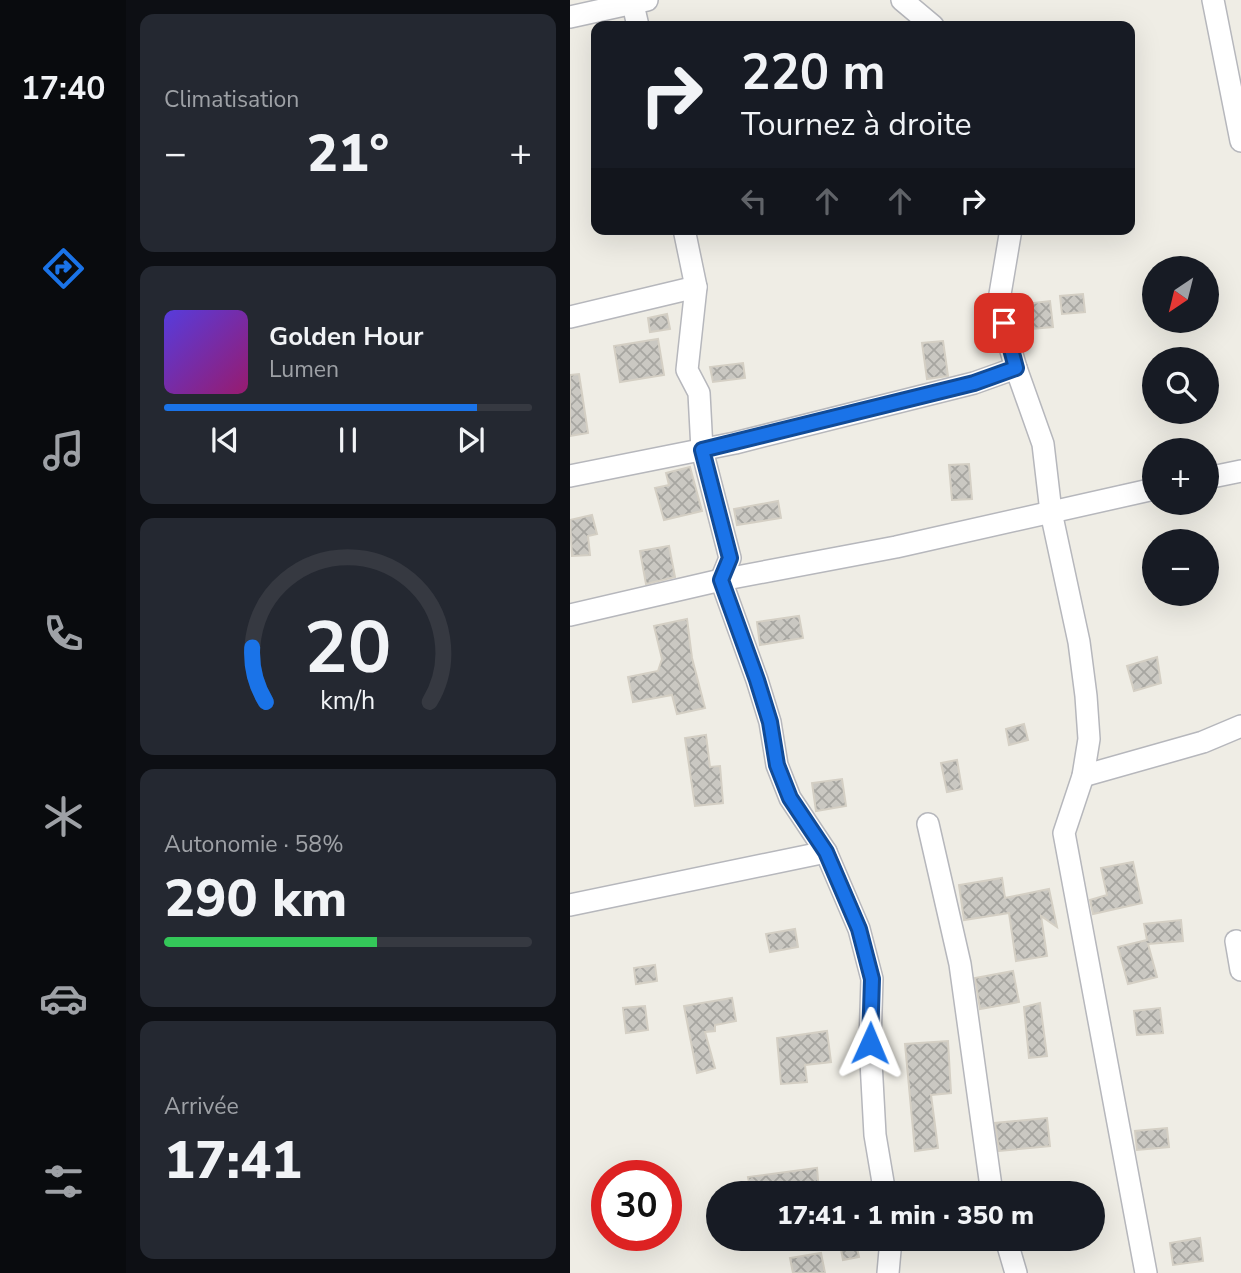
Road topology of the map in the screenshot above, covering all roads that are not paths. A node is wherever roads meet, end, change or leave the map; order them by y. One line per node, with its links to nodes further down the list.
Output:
1 (902, 0): 6 (street)
2 (1213, 0): 7 (street)
3 (637, 1): 4 (street); 5 (street)
4 (570, 17)
5 (638, 21)
6 (927, 21)
7 (1240, 141)
8 (685, 235): 10 (street)
9 (1010, 235): 12 (street)
10 (697, 287): 11 (street); 13 (street)
11 (570, 317)
12 (1016, 368): 13 (street); 18 (street)
13 (702, 450): 16 (street); 19 (street)
14 (1240, 471): 15 (street)
15 (1219, 475)
16 (570, 476)
17 (1142, 492): 18 (street)
18 (1051, 512): 19 (street); 22 (street)
19 (721, 580): 20 (street); 24 (street)
20 (570, 615)
21 (1240, 726): 22 (street)
22 (1083, 776): 34 (street)
23 (928, 824): 29 (street)
24 (826, 852): 25 (street); 28 (street)
25 (570, 905)
26 (1236, 941): 27 (street)
27 (1240, 970)
28 (883, 1181)
29 (990, 1181)
30 (890, 1251): 32 (street)
31 (1010, 1251): 33 (street)
32 (888, 1273)
33 (1016, 1273)
34 (1146, 1273)

